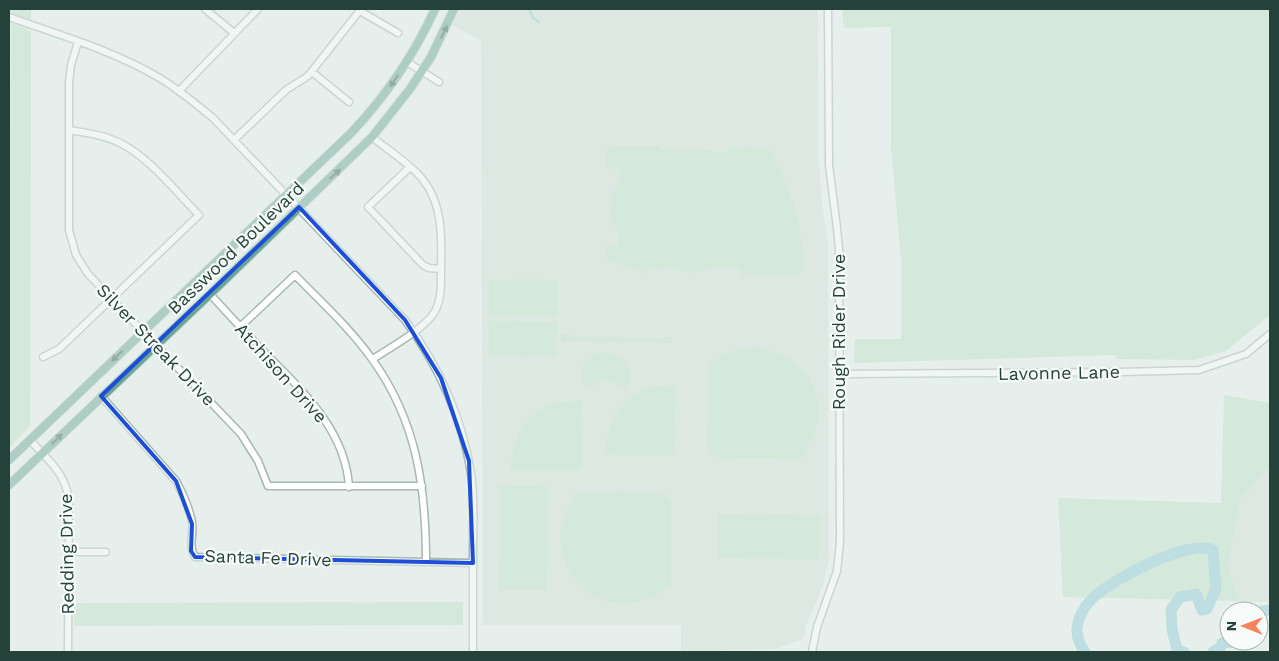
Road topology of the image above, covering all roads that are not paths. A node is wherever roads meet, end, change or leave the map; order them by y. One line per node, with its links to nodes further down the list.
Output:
1 (205, 9): 8 (street)
2 (258, 9): 8 (street)
3 (435, 9): 11 (main road, Basswood Boulevard)
4 (454, 9): 12 (main road, Basswood Boulevard, one-way to 4)
5 (828, 9): 33 (street, Rough Rider Drive)
6 (361, 10): 9 (street); 13 (street)
7 (9, 18): 10 (street)
8 (234, 33): 15 (street)
9 (398, 33)
10 (78, 42): 15 (street); 17 (street, Silver Streak Drive)
11 (407, 62): 12 (street); 21 (main road, Basswood Boulevard, one-way to 21)
12 (422, 71): 14 (street); 18 (main road, Basswood Boulevard)
13 (312, 72): 16 (street); 19 (street)
14 (439, 82)
15 (179, 91): 19 (street)
16 (349, 102)
17 (69, 130): 25 (street, Silver Streak Drive); 25 (street)
18 (372, 137): 20 (street); 22 (main road, Basswood Boulevard, one-way to 18)
19 (234, 140): 21 (street)
20 (410, 167): 23 (street); 23 (street)
21 (287, 195): 22 (street); 27 (main road, Basswood Boulevard)
22 (299, 207): 24 (main road, Basswood Boulevard); 28 (street)
23 (442, 268): 28 (street)
24 (210, 294): 26 (street, Atchison Drive); 30 (main road, Basswood Boulevard)
25 (111, 298): 27 (street, Silver Streak Drive); 31 (street)
26 (240, 327): 32 (street); 39 (street, Atchison Drive)
27 (143, 331): 30 (street, Silver Streak Drive); 35 (main road, Basswood Boulevard, one-way to 35)
28 (414, 331): 32 (street); 44 (street)
29 (1270, 334): 33 (street, Lavonne Lane)
30 (156, 345): 34 (main road, Basswood Boulevard); 39 (street, Silver Streak Drive)
31 (43, 357)
32 (373, 359): 40 (street)
33 (839, 374): 47 (street, Rough Rider Drive)
34 (101, 396): 36 (main road, Basswood Boulevard, one-way to 34); 43 (street, Santa Fe Drive)
35 (30, 440): 36 (street, Redding Drive); 37 (main road, Basswood Boulevard)
36 (42, 453): 38 (main road, Basswood Boulevard); 41 (street, Redding Drive)
37 (9, 460)
38 (9, 485)
39 (349, 486): 40 (street, Silver Streak Drive)
40 (422, 486): 43 (street)
41 (69, 552): 42 (street); 45 (street, Redding Drive)
42 (106, 552)
43 (426, 562): 44 (street, Santa Fe Drive)
44 (473, 562): 46 (street)
45 (68, 652)
46 (473, 652)
47 (812, 652)

